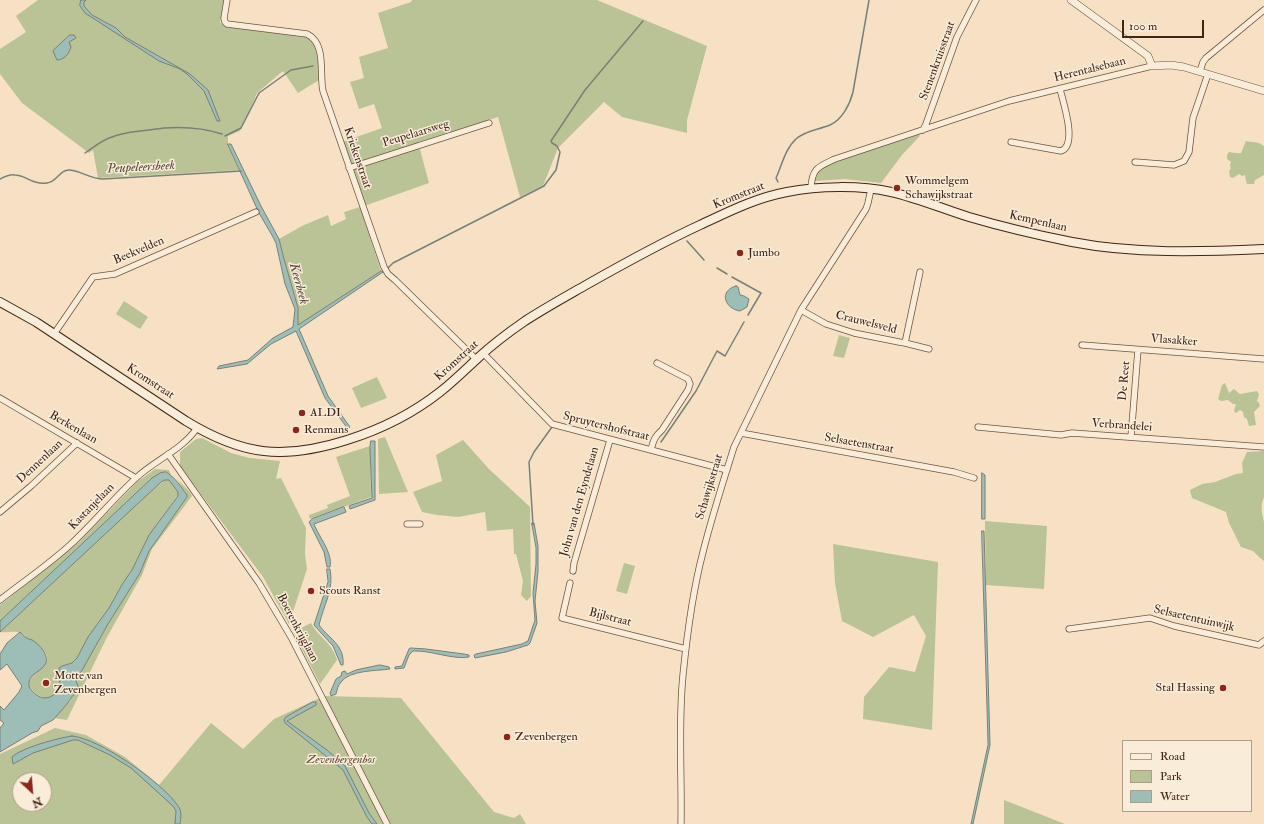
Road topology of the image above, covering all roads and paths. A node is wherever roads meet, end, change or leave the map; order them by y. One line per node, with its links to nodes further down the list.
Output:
1 (227, 0): 14 (street, Kriekenstraat)
2 (976, 0): 11 (street, Stenenkruisstraat)
3 (1071, 0): 5 (street)
4 (1264, 10): 6 (street)
5 (1152, 66): 6 (street, Herentalsebaan); 8 (street, Herentalsebaan)
6 (1200, 71): 7 (street, Herentalsebaan)
7 (1208, 74): 9 (street, Herentalsebaan); 13 (street)
8 (1060, 89): 11 (street, Herentalsebaan); 12 (street)
9 (1264, 90)
10 (490, 123): 14 (street, Peupelaarsweg)
11 (923, 130): 15 (street)
12 (1011, 142)
13 (1135, 162)
14 (348, 168): 28 (street, Kriekenstraat)
15 (811, 188): 16 (main road, Kempenlaan); 27 (main road, Kromstraat)
16 (871, 189): 18 (main road, Kempenlaan); 21 (street, Schawijkstraat)
17 (256, 212): 22 (street, Beekvelden)
18 (1264, 249)
19 (920, 272): 23 (street, Crauwelsveld)
20 (0, 302): 22 (main road, Kromstraat)
21 (801, 310): 23 (street, Crauwelsveld); 34 (street, Schawijkstraat)
22 (54, 334): 33 (main road, Kromstraat)
23 (905, 343): 25 (street, Crauwelsveld)
24 (1082, 346): 26 (street, Vlasakker)
25 (929, 349)
26 (1138, 350): 29 (street, Vlasakker); 35 (street, De Reet)
27 (483, 353): 28 (main road, Kromstraat); 36 (street, Spruytershofstraat)
28 (476, 359): 33 (main road, Kromstraat)
29 (1264, 359)
30 (657, 363): 39 (street)
31 (0, 398): 37 (street, Berkenlaan)
32 (978, 427): 35 (street, Verbrandelei)
33 (197, 428): 40 (street, Kastanjelaan)
34 (741, 433): 41 (street, Schawijkstraat); 43 (street, Selsaetenstraat)
35 (1131, 437): 38 (street, Verbrandelei)
36 (610, 440): 39 (street, Spruytershofstraat); 47 (street, John van den Eyndelaan)
37 (77, 443): 42 (street, Berkenlaan); 44 (street, Dennenlaan)
38 (1264, 446)
39 (651, 450): 41 (street, Spruytershofstraat)
40 (168, 454): 42 (street, Kastanjelaan); 53 (street, Boerenkrijglaan)
41 (727, 470): 52 (street, Schawijkstraat)
42 (136, 478): 49 (street, Kastanjelaan)
43 (974, 478)
44 (0, 512)
45 (407, 524): 46 (street)
46 (420, 524)
47 (573, 571)
48 (570, 583): 52 (street, Bijlstraat)
49 (0, 600)
50 (1069, 629): 51 (street, Selsaetentuinwijk)
51 (1264, 641)
52 (686, 649): 54 (street, Schawijkstraat)
53 (387, 824)
54 (681, 824)

